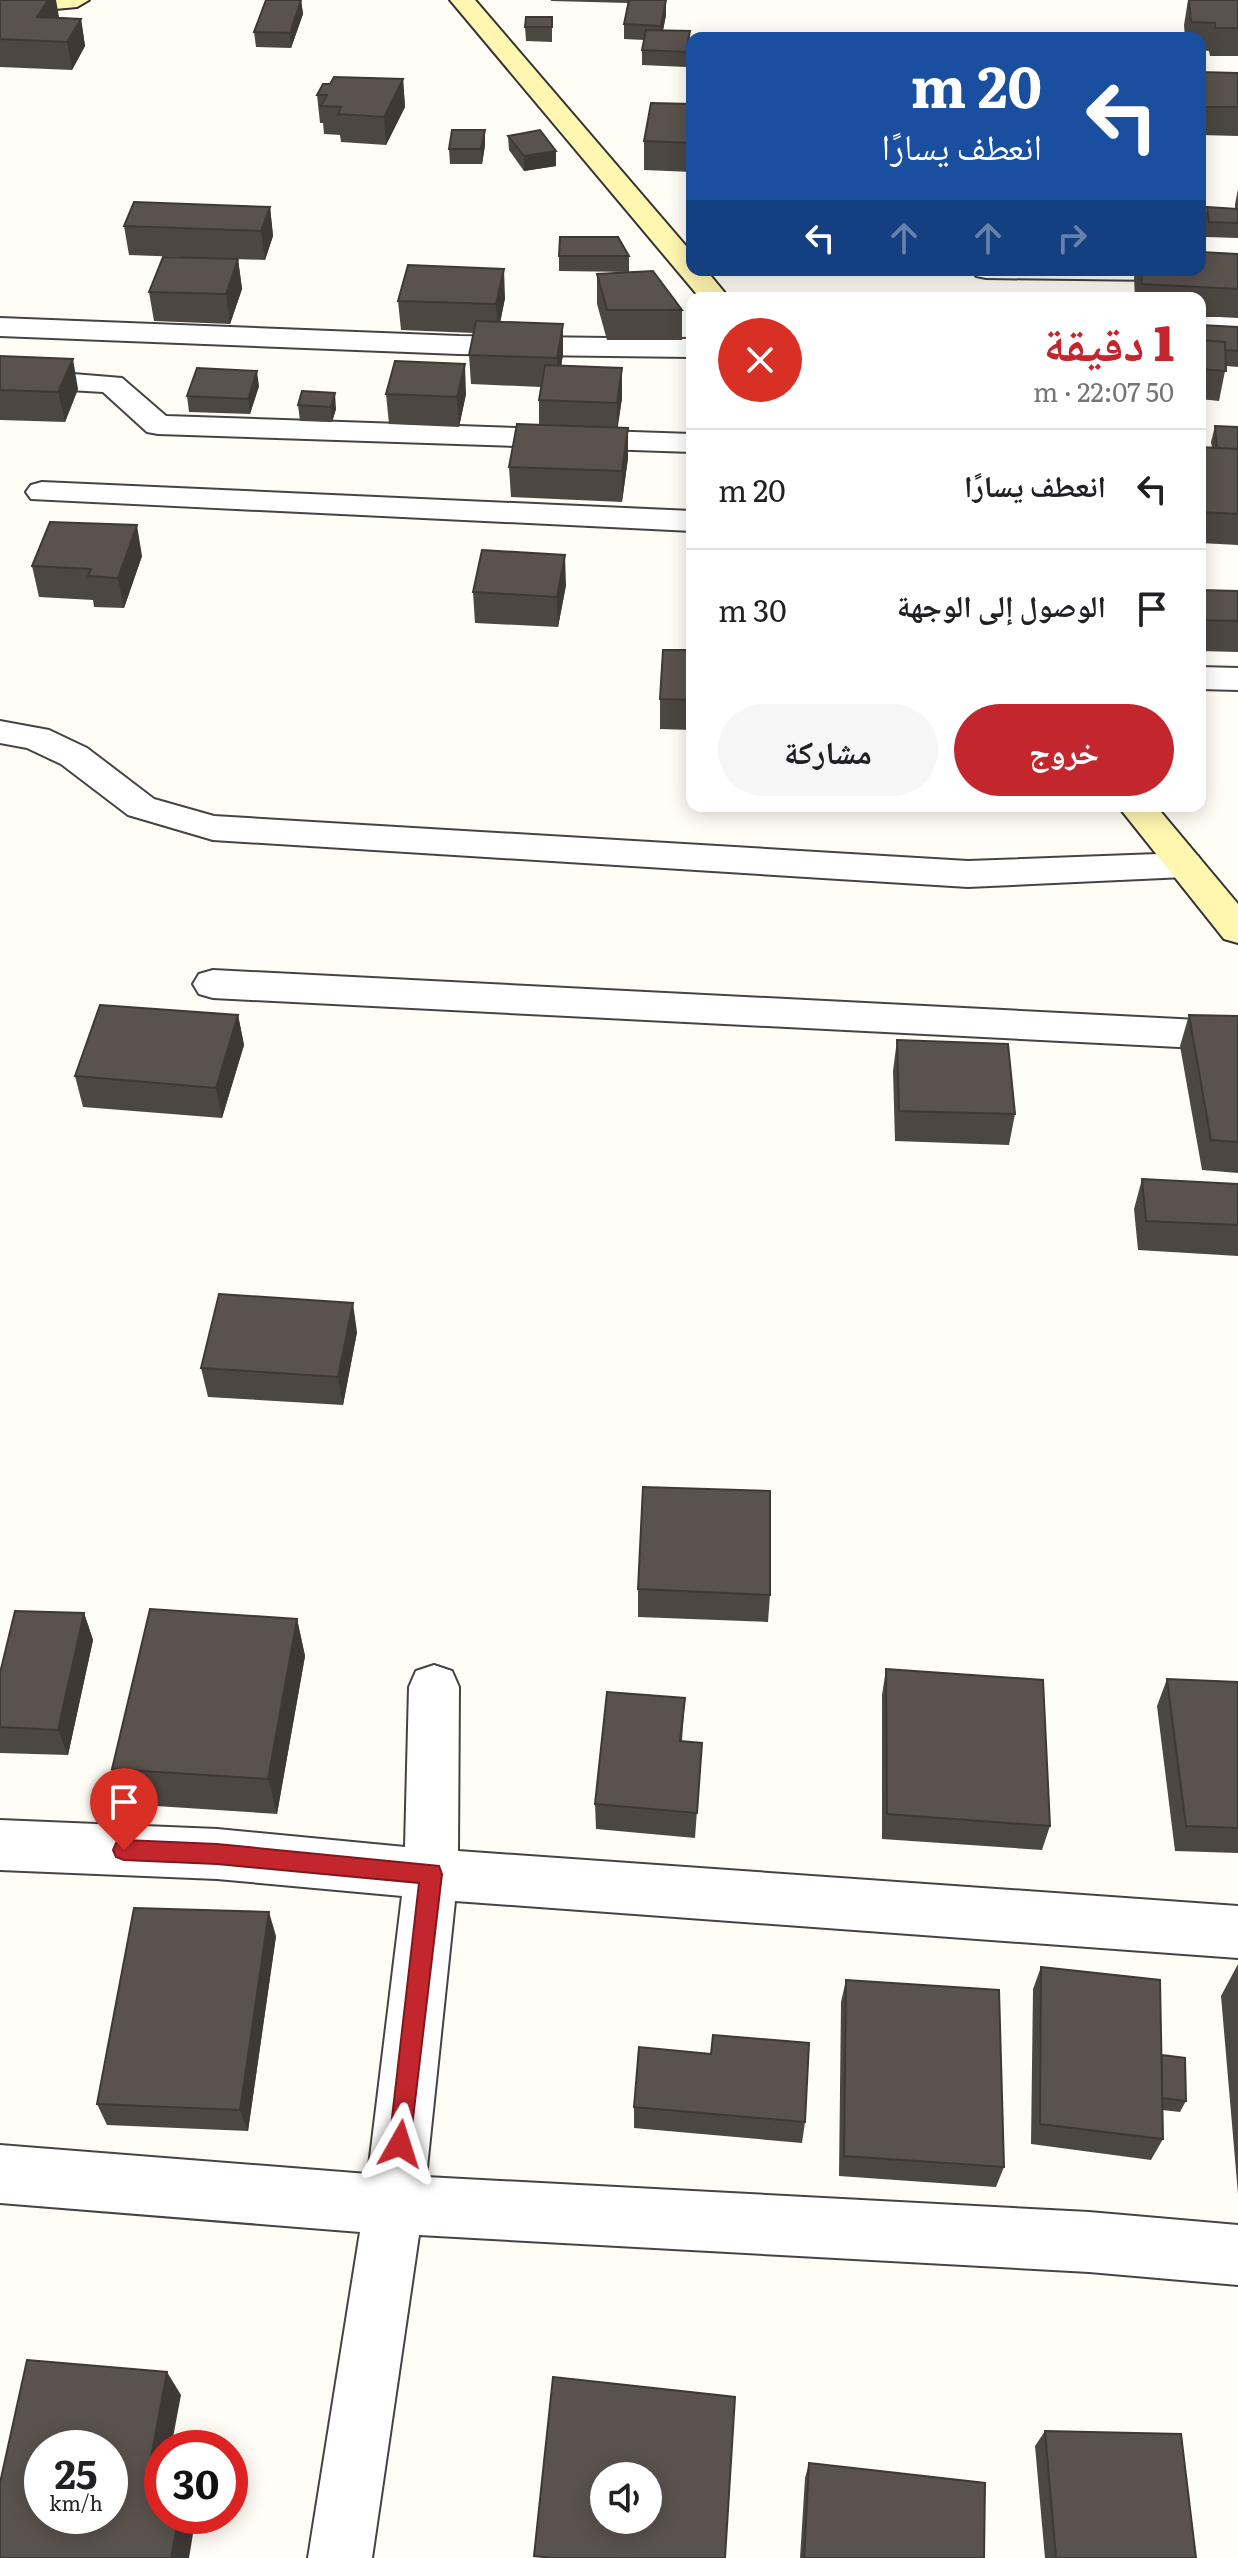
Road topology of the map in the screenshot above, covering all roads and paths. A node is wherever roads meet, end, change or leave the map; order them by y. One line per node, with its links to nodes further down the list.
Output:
1 (77, 0): 3 (street)
2 (462, 0): 4 (street)
3 (0, 7)
4 (685, 255)
5 (1238, 273): 6 (street)
6 (1206, 275)
7 (1023, 276): 9 (street)
8 (1198, 276): 9 (street)
9 (1078, 285)
10 (1206, 326): 11 (street)
11 (1238, 326)
12 (0, 327): 13 (street)
13 (686, 348)
14 (0, 377): 15 (street)
15 (686, 443)
16 (42, 492): 17 (street)
17 (686, 521)
18 (1206, 678): 19 (street)
19 (1238, 679)
20 (0, 732): 22 (street)
21 (1141, 812): 22 (street)
22 (1185, 865): 23 (street)
23 (1232, 912)
24 (213, 984): 25 (street)
25 (1238, 1036)
26 (434, 1687): 28 (street)
27 (0, 1845): 28 (street)
28 (431, 1874): 29 (street); 31 (street)
29 (1238, 1932)
30 (0, 2174): 31 (street)
31 (394, 2204): 32 (street); 33 (street)
32 (1238, 2255)
33 (340, 2558)

